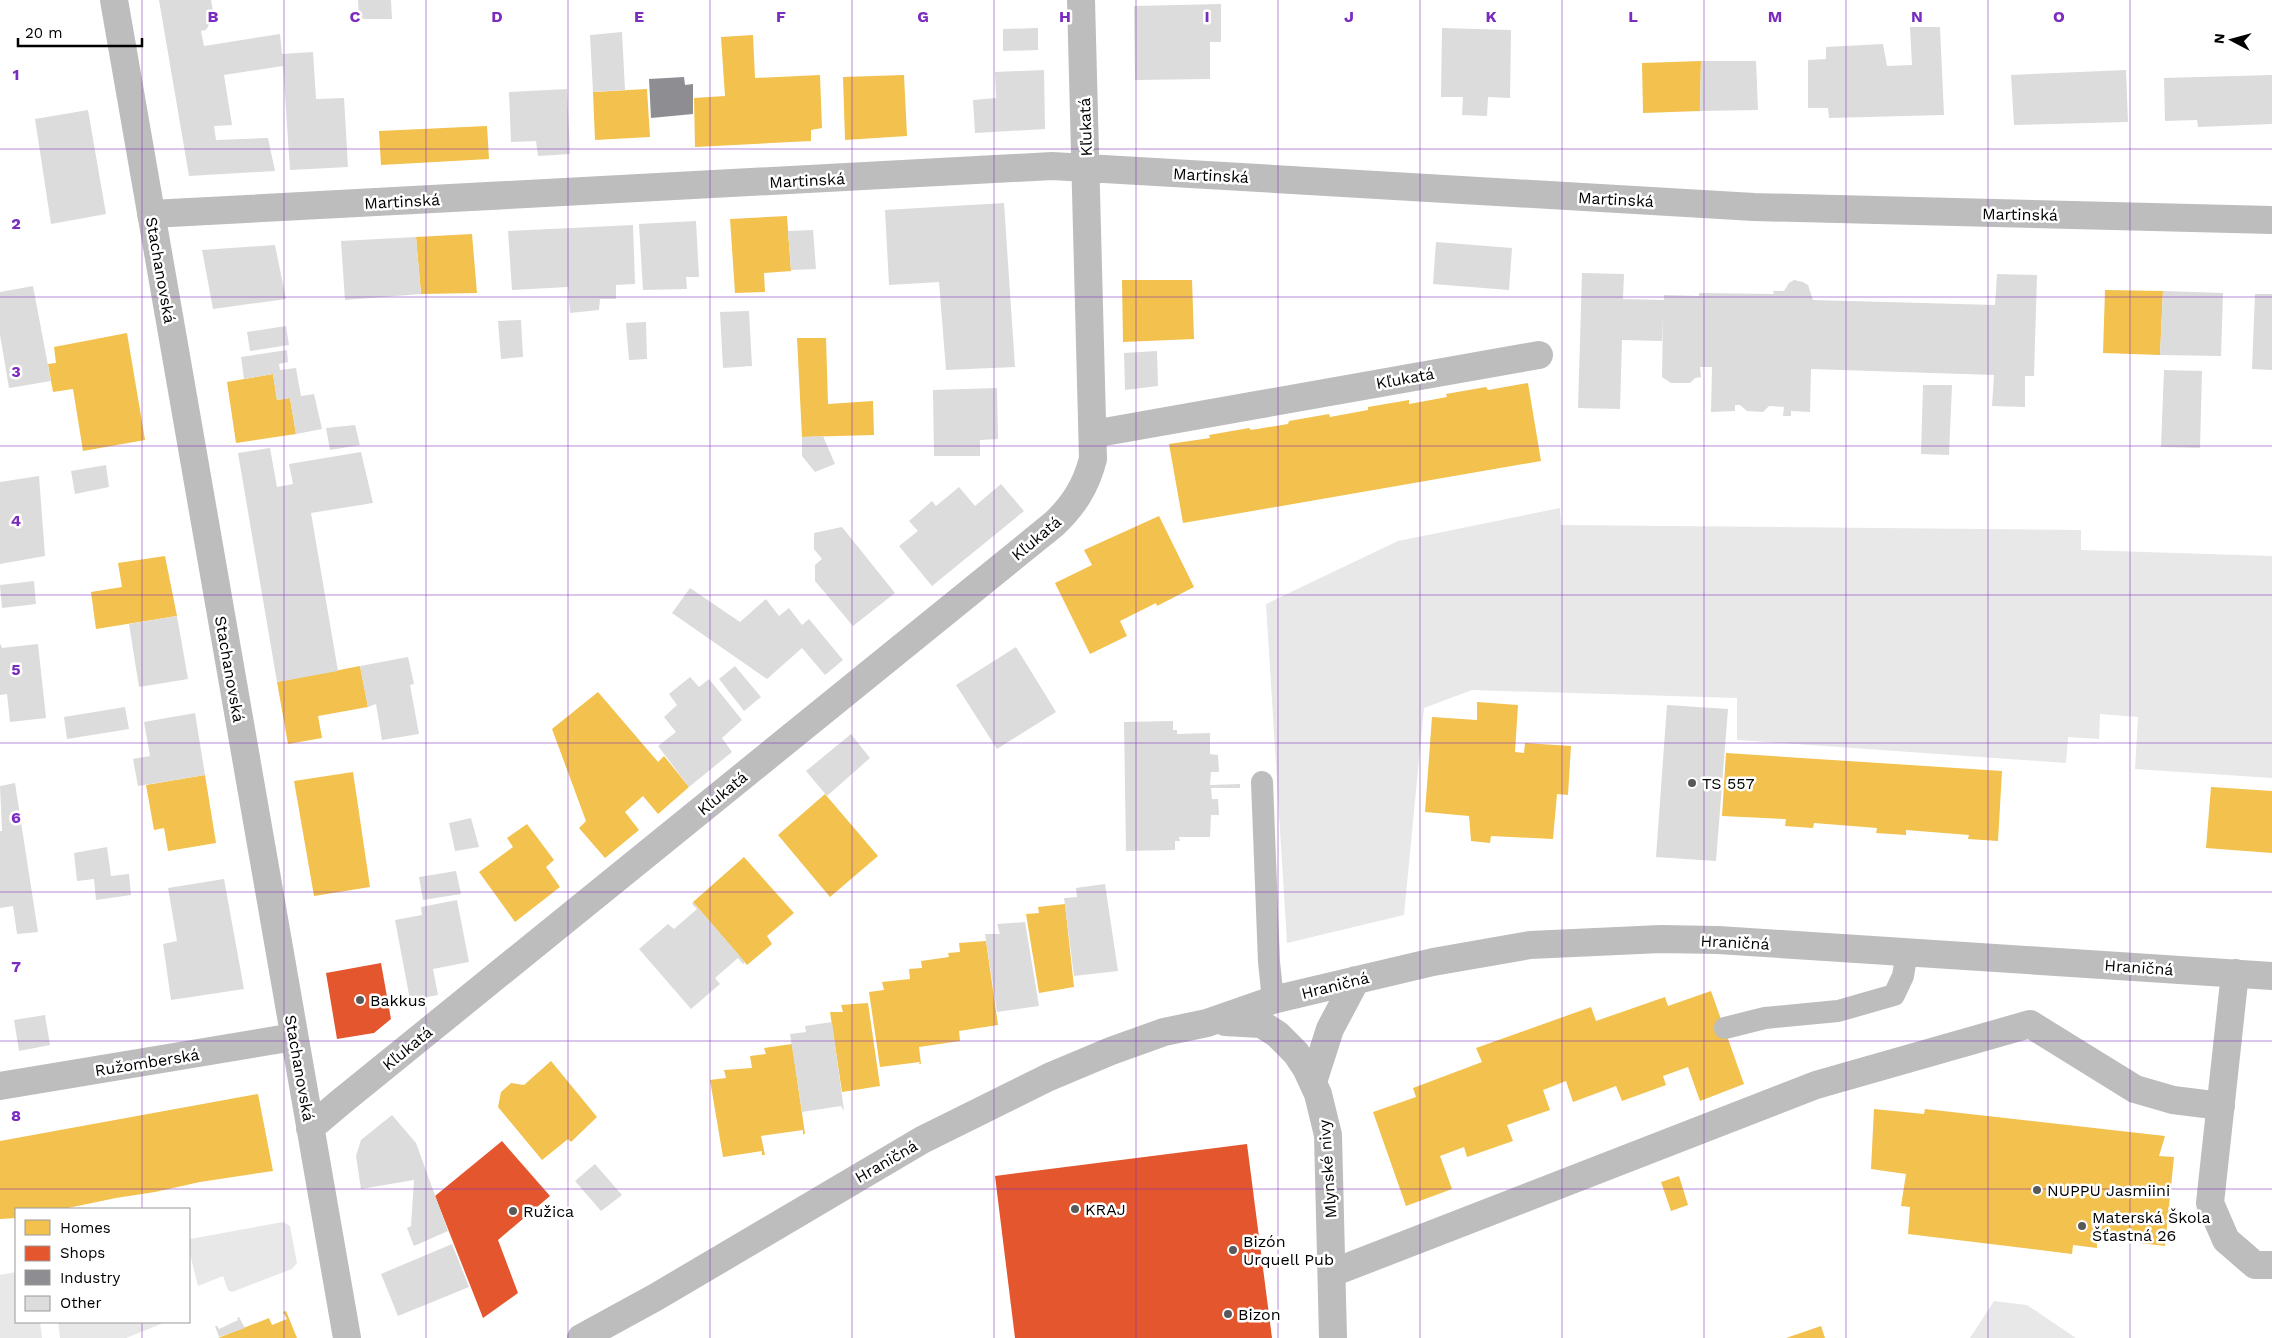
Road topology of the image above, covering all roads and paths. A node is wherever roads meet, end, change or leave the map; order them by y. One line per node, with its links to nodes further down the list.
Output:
1 (114, 0): 4 (street, Stachanovská)
2 (1082, 0): 3 (street, Kľukatá)
3 (1086, 167): 4 (street, Martinská); 5 (street, Martinská); 7 (street, Kľukatá)
4 (151, 214): 16 (street, Stachanovská)
5 (2272, 220)
6 (1539, 354): 7 (street, Kľukatá)
7 (1092, 434): 20 (street, Kľukatá)
8 (1262, 782): 13 (lane)
9 (1907, 952): 10 (street, Hraničná); 12 (street, Hraničná); 15 (lane)
10 (2235, 973): 11 (street, Hraničná); 19 (street)
11 (2272, 976)
12 (1356, 980): 13 (street, Hraničná); 17 (street)
13 (1273, 1000): 14 (street, Hraničná)
14 (1207, 1023): 17 (street, Hraničná); 24 (street, Hraničná)
15 (1725, 1028)
16 (294, 1038): 18 (street, Ružomberská); 20 (street, Stachanovská)
17 (1313, 1082): 22 (street, Mlynské nivy)
18 (0, 1086)
19 (2221, 1106): 21 (street); 22 (street)
20 (310, 1128): 23 (street, Stachanovská)
21 (2272, 1265)
22 (1332, 1273): 25 (street, Mlynské nivy)
23 (347, 1338)
24 (581, 1338)
25 (1334, 1338)

